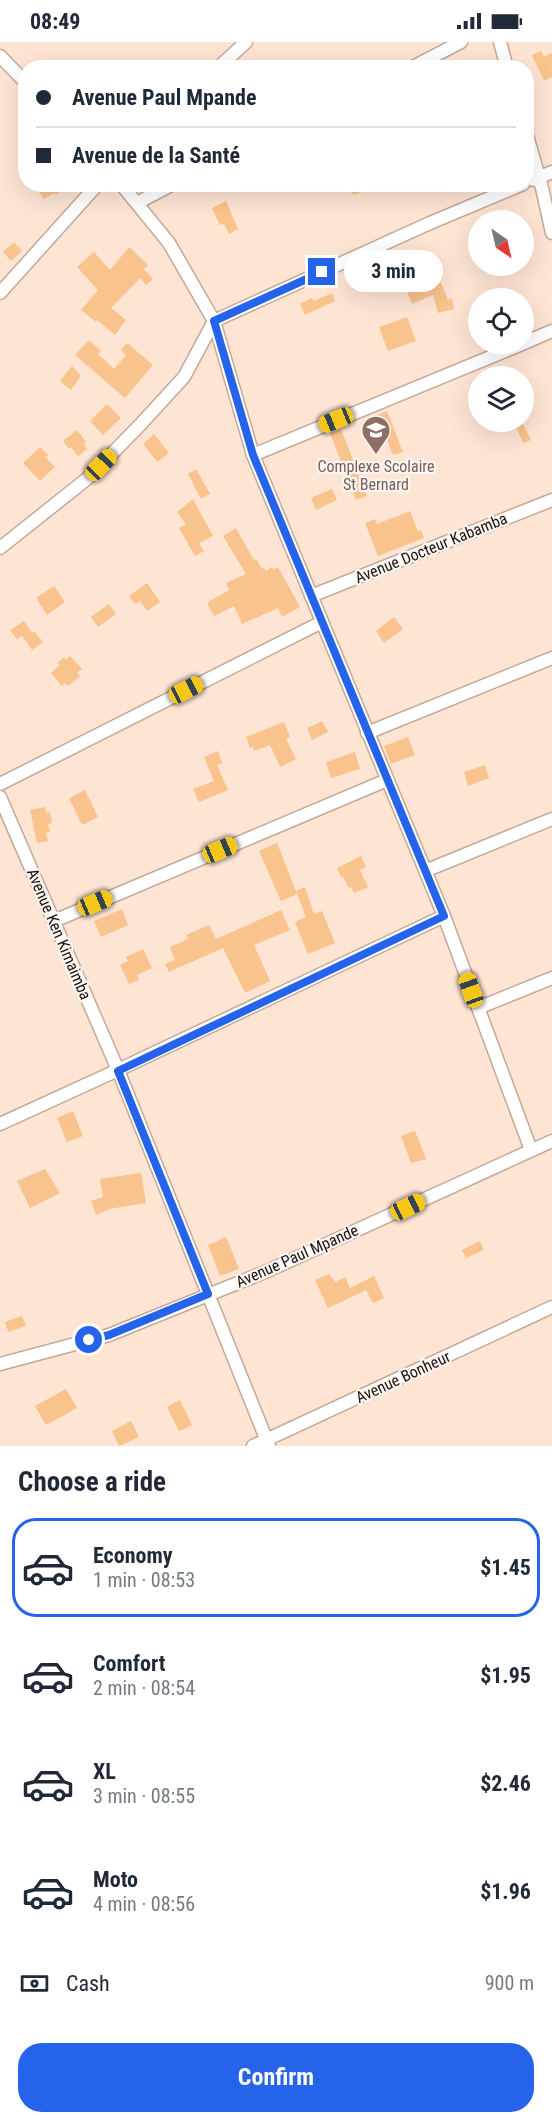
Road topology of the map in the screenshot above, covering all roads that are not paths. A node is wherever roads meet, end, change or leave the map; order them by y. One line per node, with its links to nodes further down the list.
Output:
1 (246, 42): 5 (street)
2 (461, 42): 6 (street)
3 (500, 42): 7 (street)
4 (0, 56): 8 (street)
5 (227, 60)
6 (426, 60)
7 (505, 60)
8 (18, 75)
9 (534, 158): 11 (street)
10 (552, 172): 11 (street)
11 (540, 178): 12 (street); 18 (street)
12 (534, 180)
13 (92, 192): 19 (street)
14 (128, 192): 17 (street)
15 (157, 192): 17 (street)
16 (506, 192): 20 (street)
17 (137, 202): 20 (street)
18 (552, 233)
19 (0, 293)
20 (214, 321): 24 (street); 26 (street)
21 (552, 331): 22 (street)
22 (534, 338)
23 (496, 354): 24 (street)
24 (253, 455): 27 (street)
25 (552, 500): 27 (street, Avenue Docteur Kabamba)
26 (0, 548)
27 (311, 596): 28 (street)
28 (322, 622): 30 (street); 32 (street)
29 (552, 658): 30 (street)
30 (368, 733): 31 (street)
31 (387, 780): 35 (street); 37 (street)
32 (0, 784)
33 (0, 797): 37 (street, Avenue Ken Kimaimba)
34 (552, 819): 35 (street)
35 (425, 871): 36 (street)
36 (444, 916): 39 (street); 40 (street)
37 (54, 921): 40 (street, Avenue Ken Kimaimba)
38 (552, 978): 39 (street)
39 (478, 1008): 43 (street)
40 (118, 1071): 41 (street); 44 (street, Avenue Ken Kimaimba)
41 (0, 1124)
42 (552, 1141): 43 (street, Avenue Paul Mpande)
43 (531, 1150): 44 (street, Avenue Paul Mpande)
44 (208, 1294): 46 (street, Avenue Paul Mpande); 47 (street, Avenue Ken Kimaimba)
45 (552, 1307): 47 (street, Avenue Bonheur)
46 (0, 1364)
47 (268, 1443): 48 (street, Avenue Bonheur)
48 (253, 1446)

